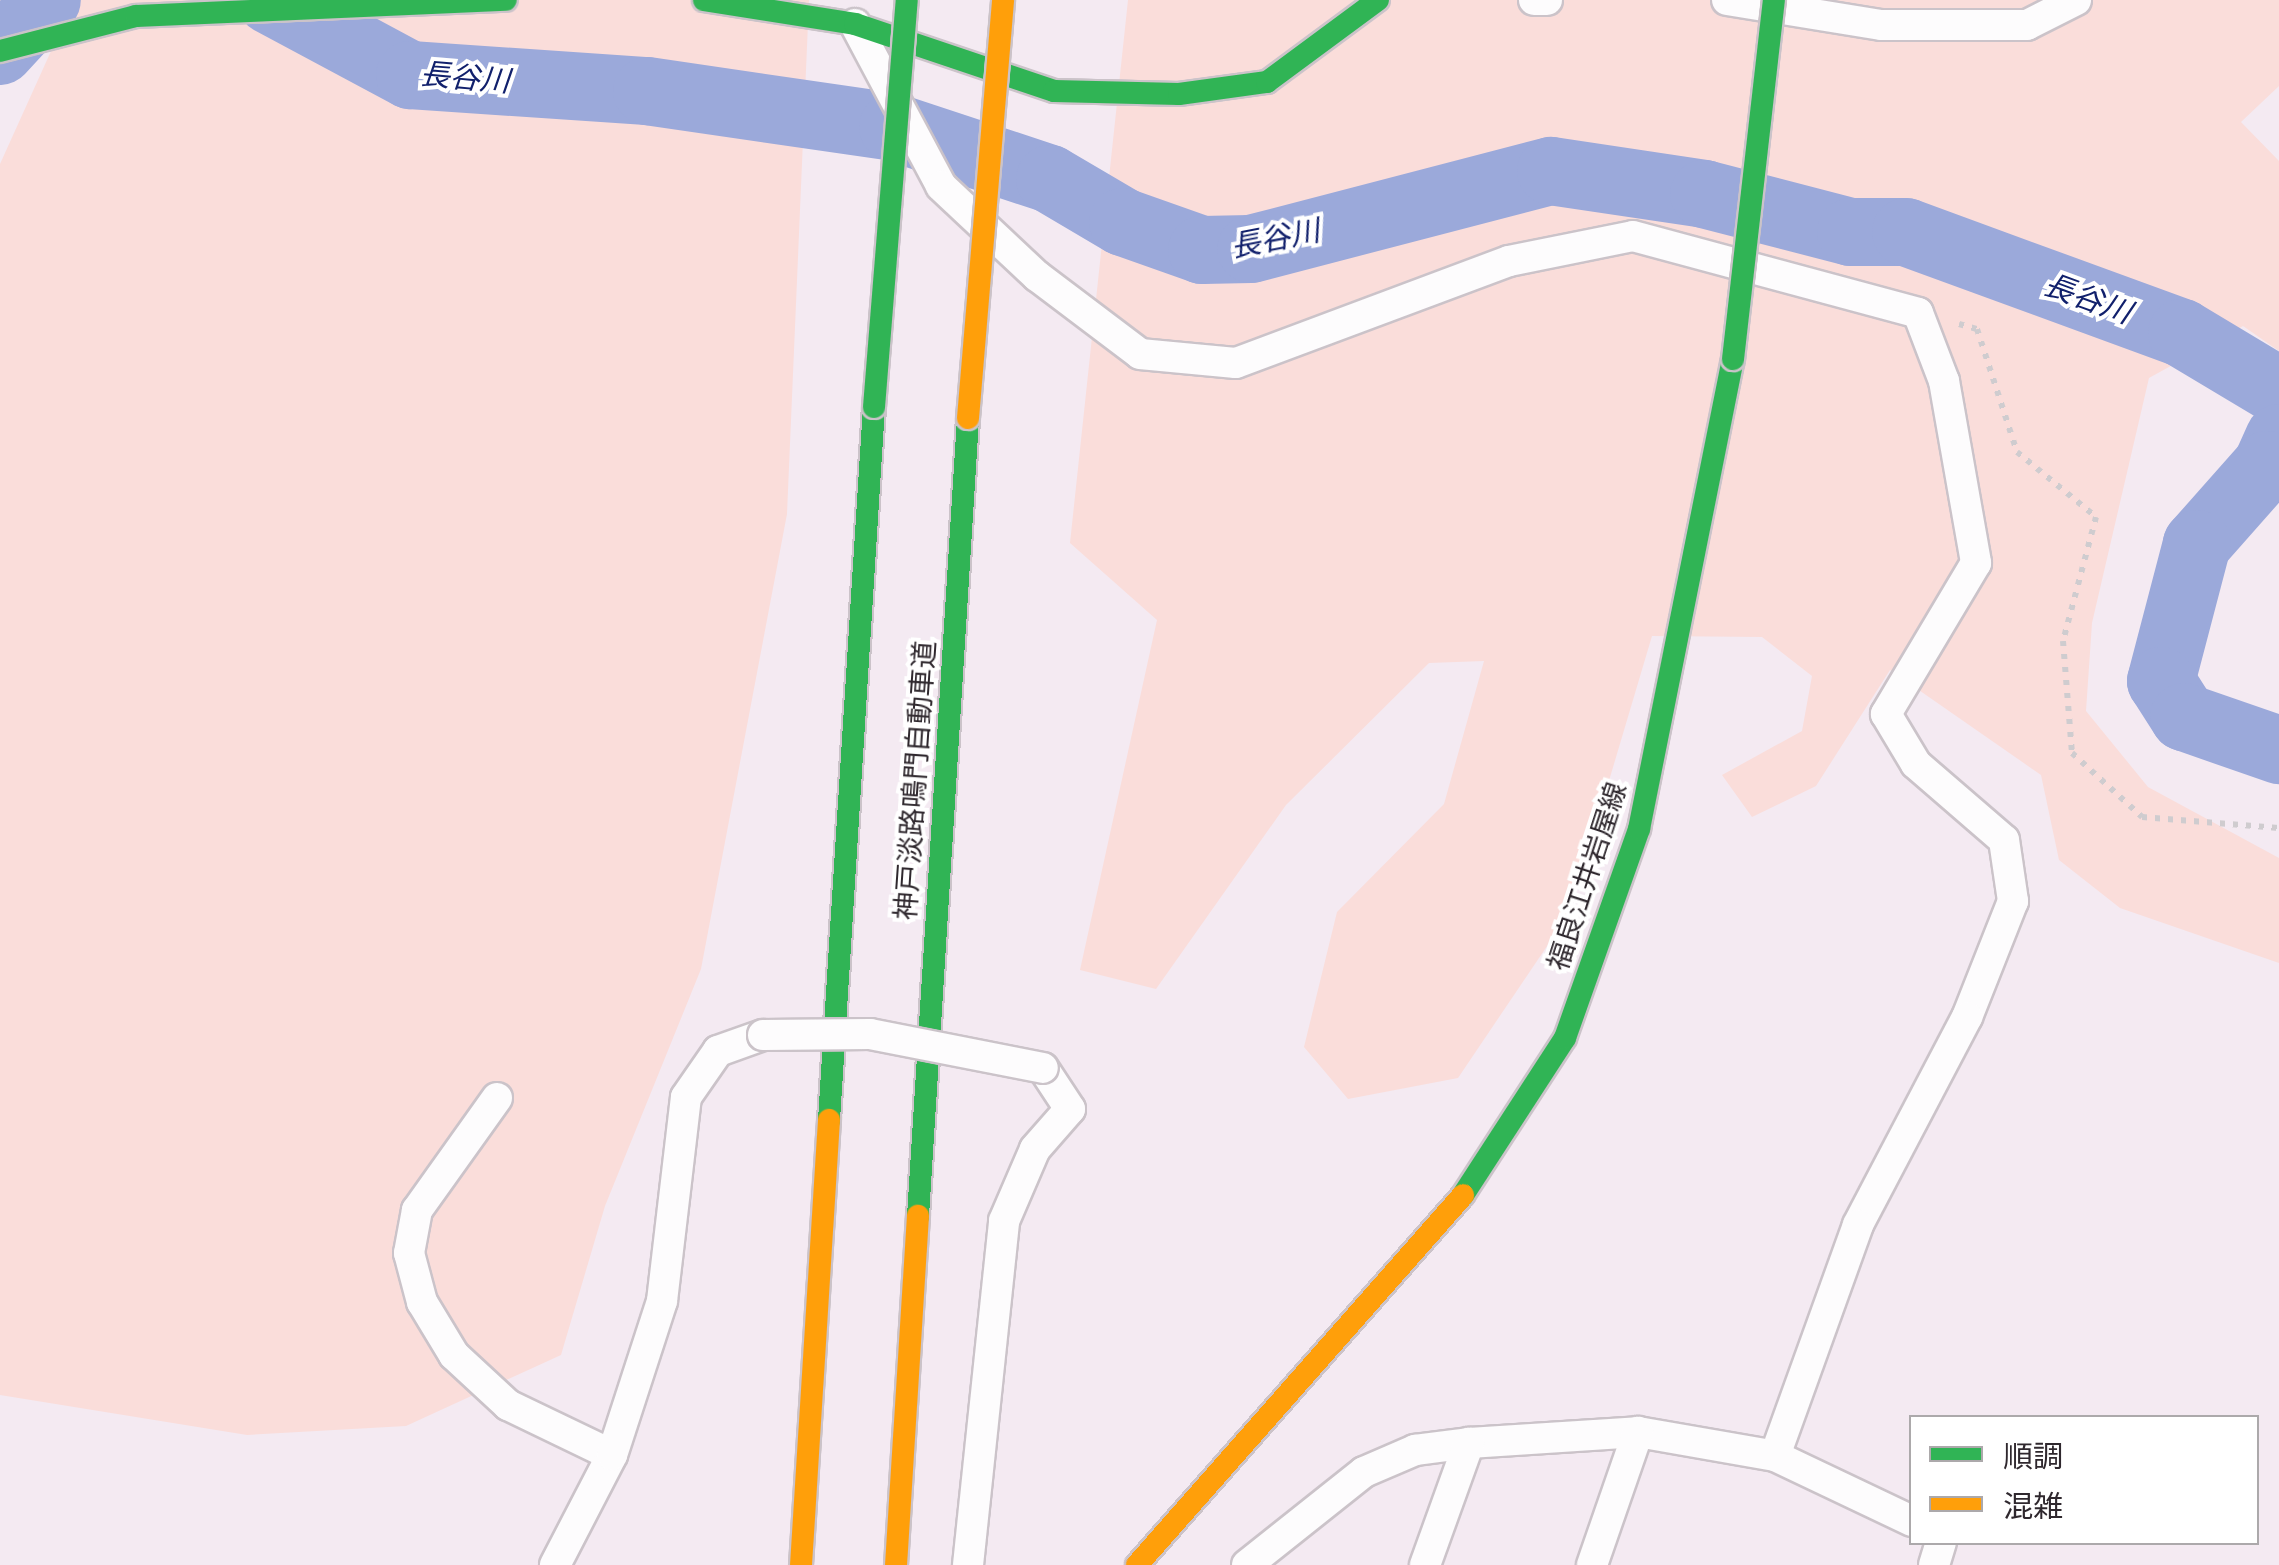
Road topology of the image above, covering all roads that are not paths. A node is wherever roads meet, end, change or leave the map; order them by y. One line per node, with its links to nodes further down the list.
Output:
1 (506, 0): 12 (main road)
2 (704, 0): 11 (main road)
3 (908, 0): 20 (main road, bridge)
4 (1003, 0): 21 (main road, 神戸淡路鳴門自動車道, bridge)
5 (1378, 0): 11 (main road)
6 (1534, 0): 7 (street)
7 (1547, 0)
8 (1727, 0): 10 (street)
9 (1774, 0): 23 (main road, 福良江井岩屋線, bridge)
10 (2076, 0)
11 (855, 24): 17 (street)
12 (0, 52)
13 (497, 1098): 16 (street)
14 (1638, 1432): 15 (street); 17 (street); 26 (street)
15 (1469, 1443): 24 (street); 25 (street)
16 (612, 1455): 19 (street); 22 (street, bridge)
17 (1775, 1456): 18 (street)
18 (1909, 1520)
19 (556, 1565)
20 (801, 1565)
21 (896, 1565)
22 (968, 1565)
23 (1138, 1565)
24 (1247, 1565)
25 (1425, 1565)
26 (1592, 1565)

